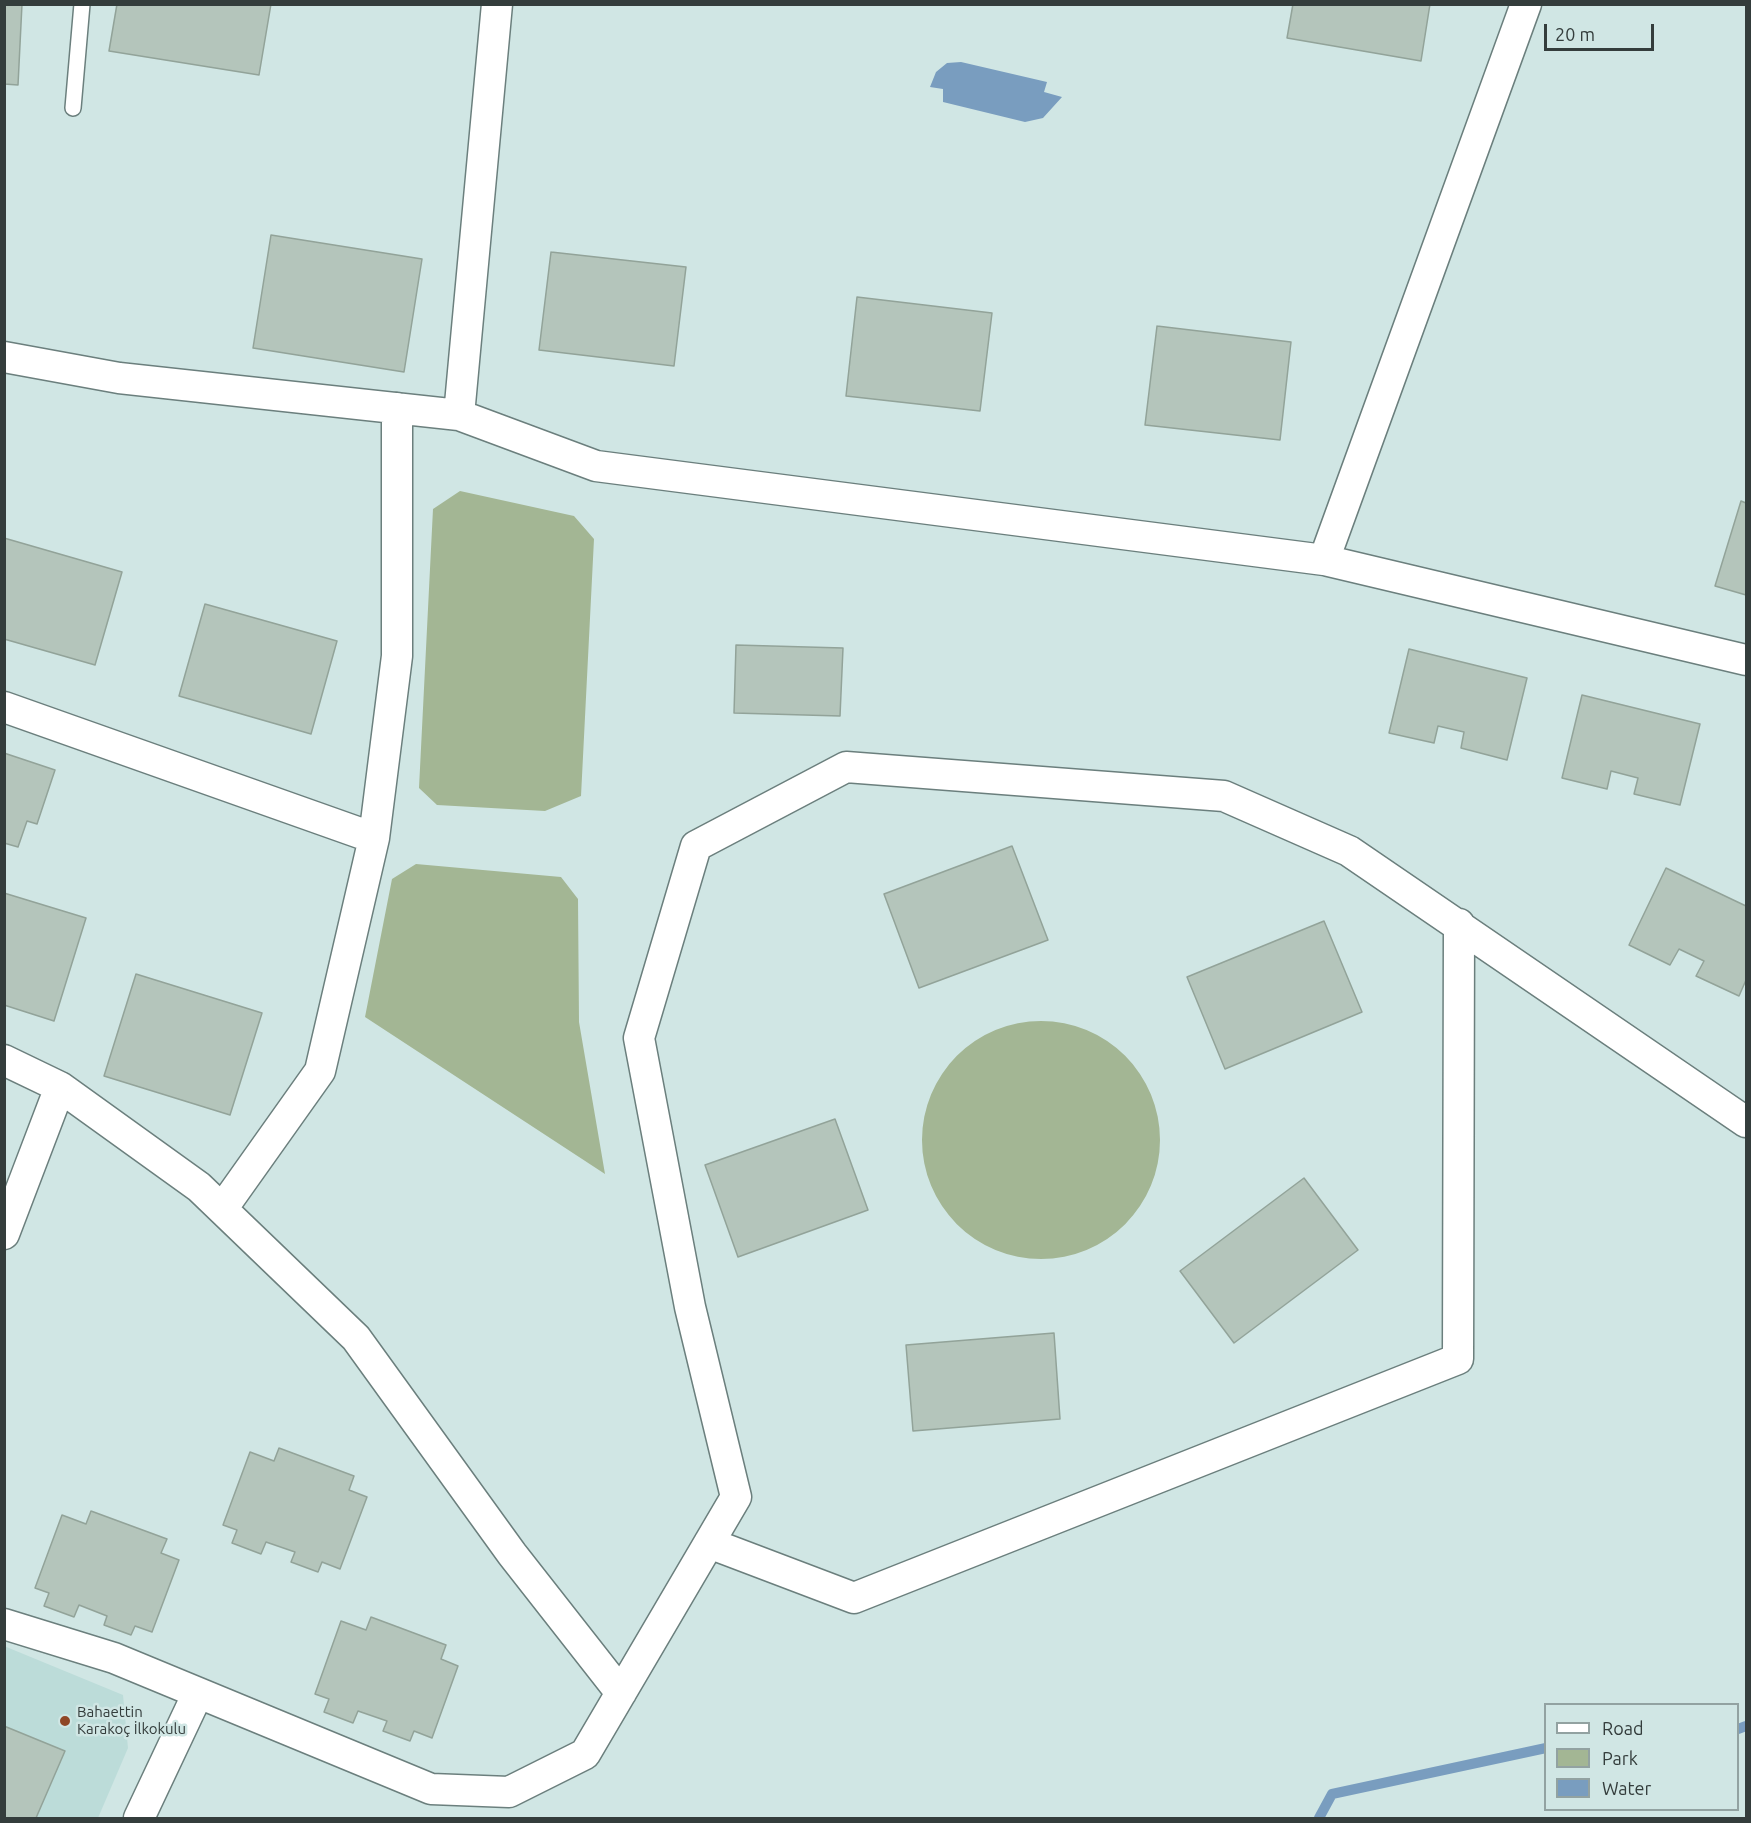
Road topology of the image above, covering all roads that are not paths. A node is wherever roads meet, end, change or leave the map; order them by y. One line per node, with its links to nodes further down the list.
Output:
1 (82, 4): 4 (lane)
2 (497, 4): 7 (street)
3 (1526, 4): 8 (street)
4 (73, 108)
5 (4, 357): 6 (street)
6 (397, 408): 7 (street); 11 (street)
7 (459, 415): 8 (street)
8 (1324, 560): 9 (street)
9 (1746, 660)
10 (4, 707): 11 (street)
11 (374, 838): 16 (street)
12 (1459, 924): 15 (street); 18 (street); 18 (street)
13 (4, 1060): 14 (street)
14 (60, 1087): 16 (street); 17 (street)
15 (1746, 1122)
16 (222, 1209): 21 (street)
17 (4, 1234)
18 (709, 1543): 21 (street)
19 (4, 1624): 20 (street)
20 (198, 1693): 21 (street); 22 (street)
21 (621, 1693)
22 (138, 1818)

